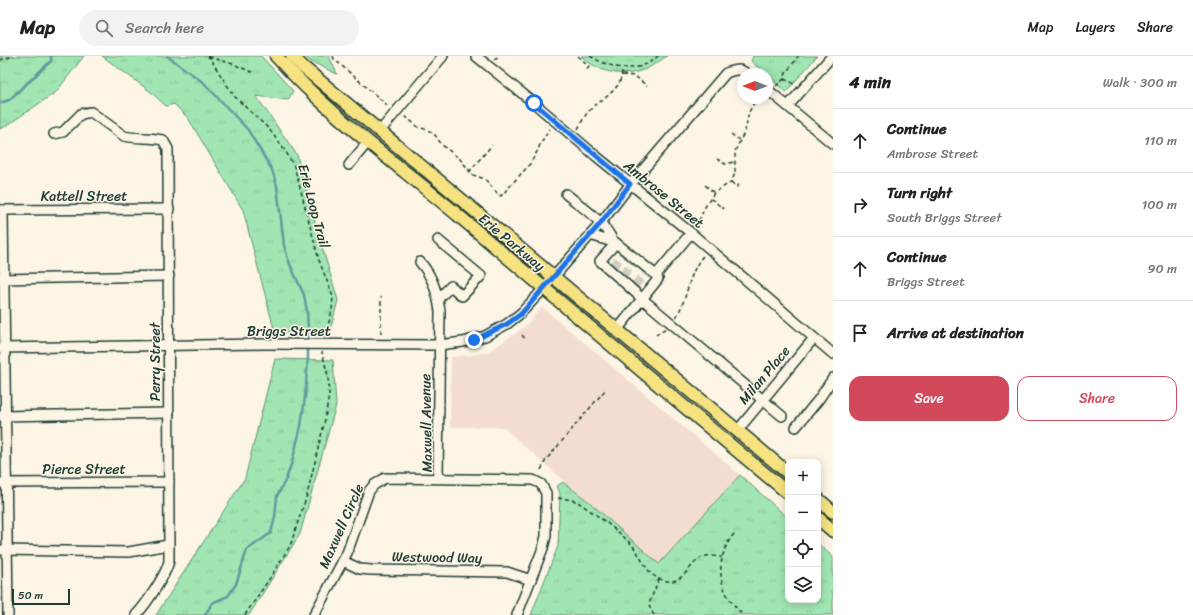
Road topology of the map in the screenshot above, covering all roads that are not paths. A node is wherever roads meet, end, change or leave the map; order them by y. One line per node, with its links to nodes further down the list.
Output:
1 (276, 56): 11 (main road, Erie Parkway)
2 (292, 56): 9 (main road, Erie Parkway)
3 (443, 56): 9 (street)
4 (476, 56): 14 (street, Ambrose Street)
5 (832, 56): 8 (street)
6 (737, 70): 14 (street, Briggs Street)
7 (773, 94): 8 (street)
8 (788, 106): 12 (street)
9 (380, 131): 26 (main road, Erie Parkway)
10 (54, 134): 16 (street, Perry Street)
11 (368, 142): 13 (street); 28 (main road, Erie Parkway)
12 (833, 144)
13 (350, 165)
14 (630, 184): 18 (street, Briggs Street); 19 (street, Ambrose Street)
15 (566, 194): 18 (street)
16 (169, 209): 17 (street, Kattell Street); 25 (street, Perry Street)
17 (2, 210): 27 (street)
18 (600, 224): 20 (street, Briggs Street); 22 (street)
19 (694, 230): 24 (street); 32 (street, Ambrose Street)
20 (590, 235): 22 (street); 26 (street, Briggs Street)
21 (438, 240): 30 (street)
22 (614, 242): 24 (street); 29 (street)
23 (420, 262): 30 (street, Maxwell Avenue)
24 (650, 272): 29 (street)
25 (169, 276): 27 (street); 34 (street, Perry Street)
26 (554, 277): 28 (street, Briggs Street); 31 (main road, Erie Parkway)
27 (2, 279): 35 (street)
28 (544, 288): 33 (street, Briggs Street); 48 (main road, Erie Parkway)
29 (642, 298): 31 (street); 38 (street)
30 (438, 299): 33 (street, Maxwell Avenue)
31 (617, 330): 43 (main road, Erie Parkway)
32 (814, 338): 36 (street, Ambrose Street); 38 (street, Milan Place)
33 (439, 345): 34 (street, Briggs Street); 45 (street, Maxwell Avenue)
34 (169, 346): 35 (street, Briggs Street); 39 (street, Perry Street)
35 (2, 348): 40 (street)
36 (833, 354)
37 (833, 378): 42 (street)
38 (762, 400): 41 (street); 43 (street, Milan Place)
39 (169, 413): 40 (street); 46 (street, Perry Street)
40 (3, 416): 47 (street)
41 (782, 416)
42 (796, 427)
43 (737, 430): 44 (main road, Erie Parkway)
44 (785, 470)
45 (438, 478): 55 (street, Maxwell Circle); 56 (street, Maxwell Avenue)
46 (169, 482): 47 (street, Pierce Street); 53 (street, Perry Street)
47 (3, 483): 54 (street)
48 (785, 490)
49 (821, 502): 50 (main road)
50 (833, 512)
51 (821, 521): 52 (main road)
52 (833, 531)
53 (168, 545): 54 (street); 58 (street, Perry Street)
54 (4, 550): 57 (street)
55 (343, 561): 56 (street, Westwood Way); 59 (street, Maxwell Circle)
56 (531, 580): 60 (street, Maxwell Avenue)
57 (8, 615)
58 (136, 615)
59 (314, 615)
60 (517, 615)

